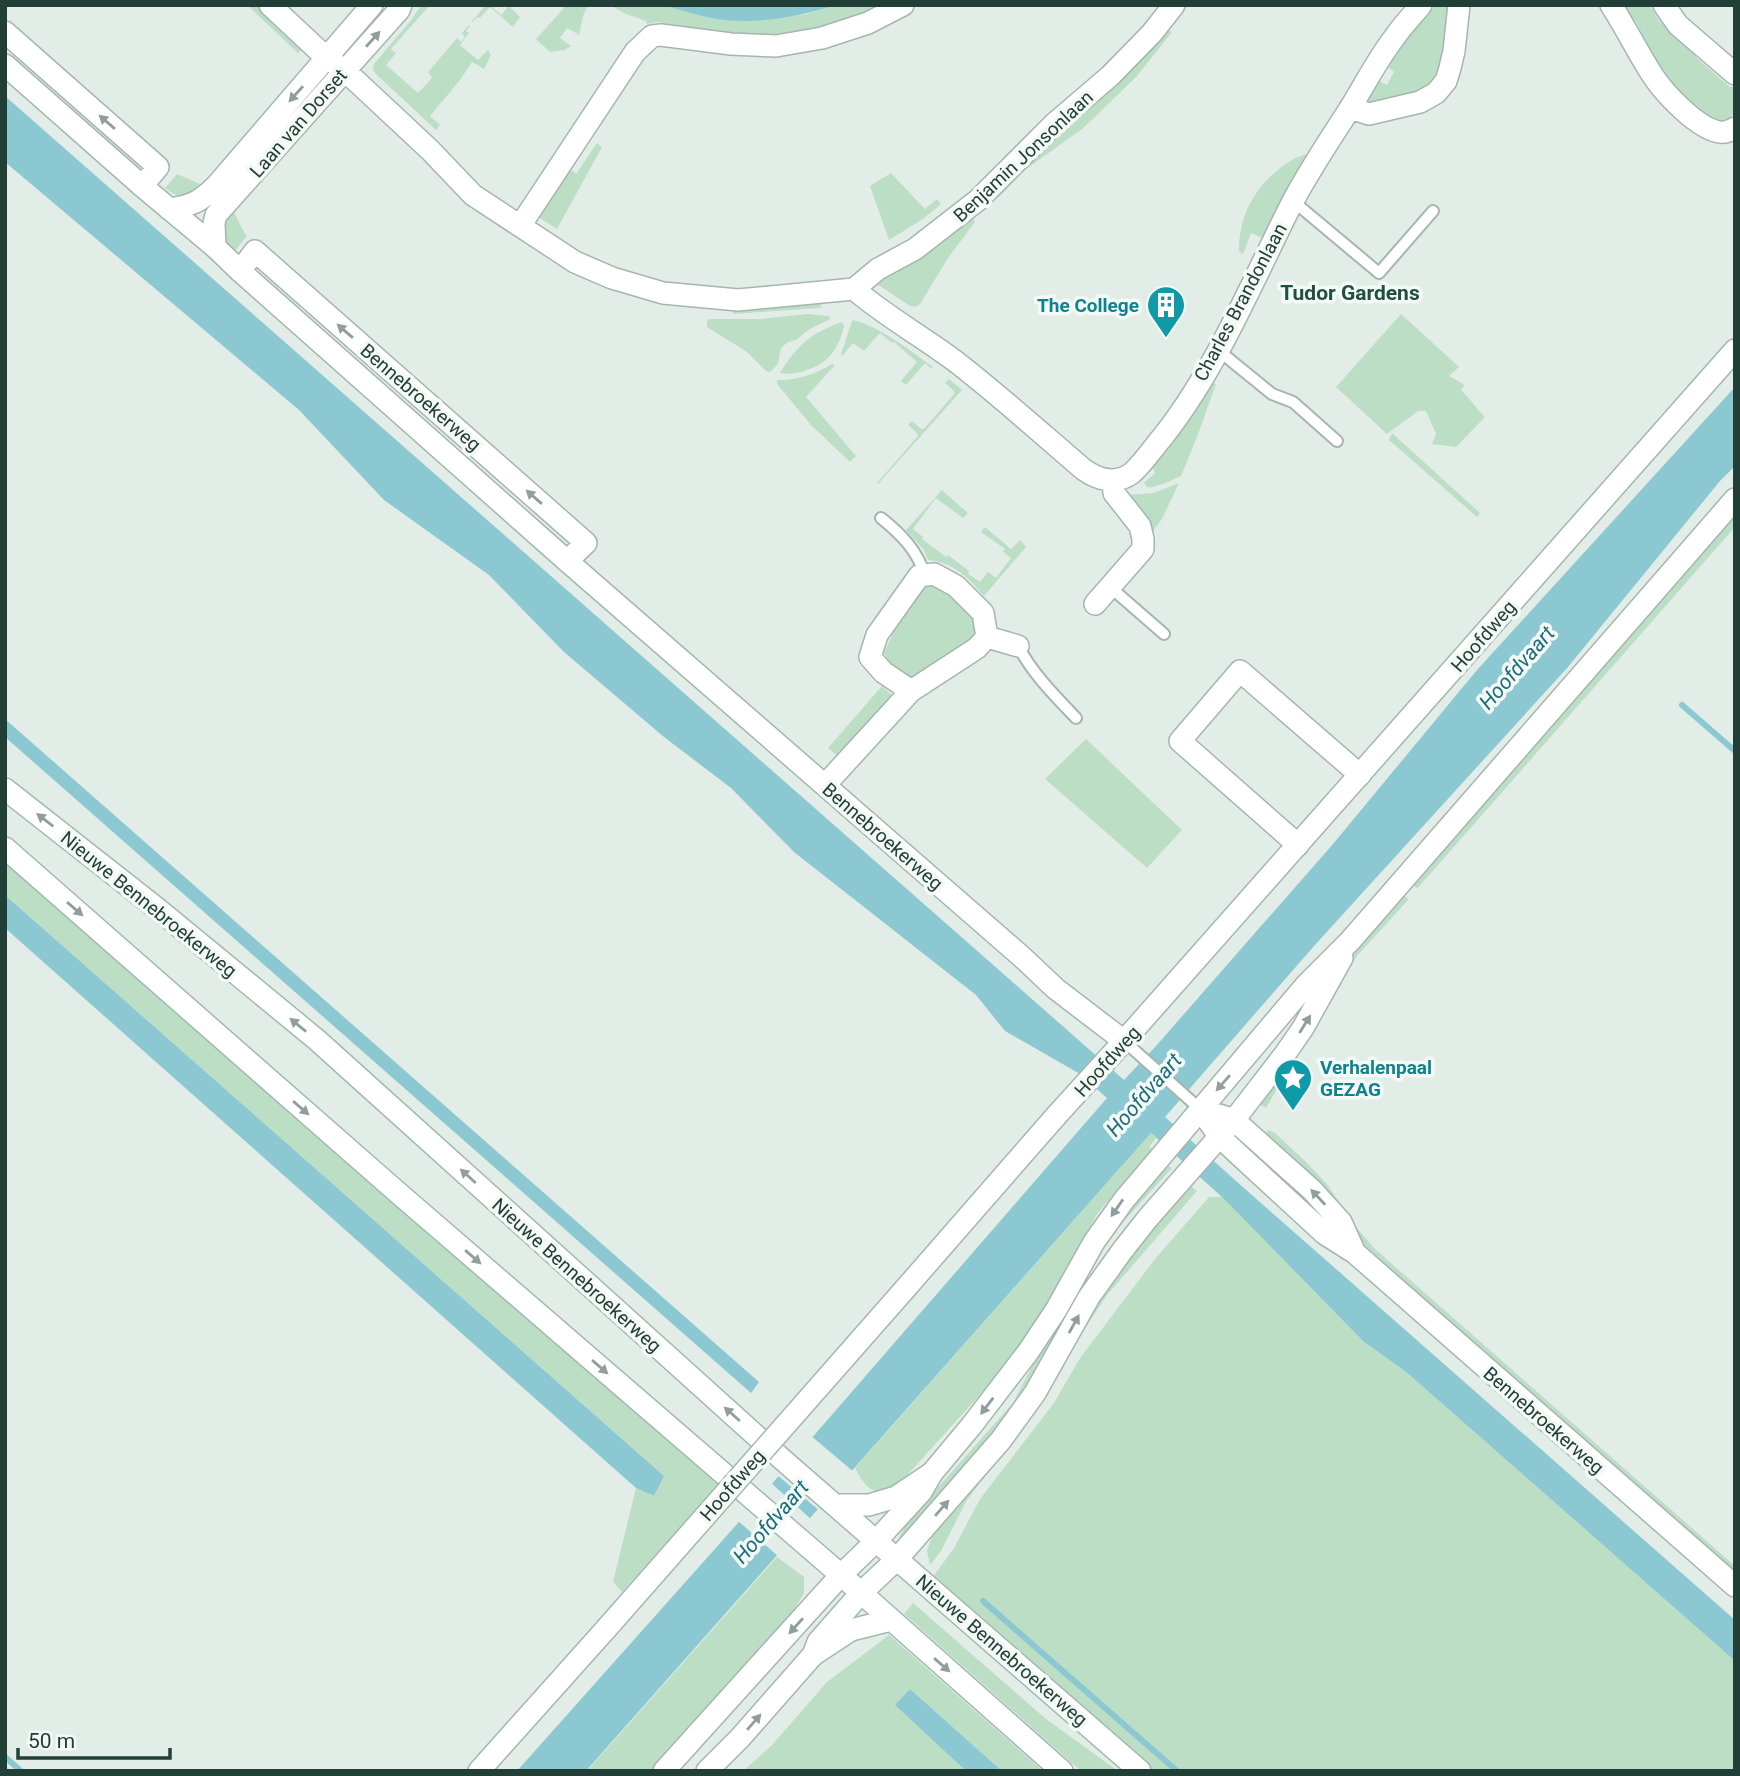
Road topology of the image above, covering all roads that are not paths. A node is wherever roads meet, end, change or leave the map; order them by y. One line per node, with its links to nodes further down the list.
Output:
1 (270, 5): 11 (street)
2 (372, 5): 11 (street, Laan van Dorset)
3 (401, 5): 11 (street, Laan van Dorset, one-way to 3)
4 (903, 5): 20 (street)
5 (1174, 5): 23 (street, Benjamin Jonsonlaan)
6 (1421, 5): 14 (street, Charles Brandonlaan)
7 (1459, 5): 14 (street)
8 (1611, 5): 15 (street)
9 (1664, 5): 13 (street)
10 (5, 32): 16 (street, one-way to 10)
11 (337, 64): 18 (street, Laan van Dorset, one-way to 18); 20 (street); 21 (street, Laan van Dorset)
12 (5, 65): 16 (street, Bennebroekerweg)
13 (1735, 74)
14 (1350, 108): 17 (street, Charles Brandonlaan)
15 (1735, 128)
16 (142, 186): 18 (street, Bennebroekerweg)
17 (1293, 201): 19 (lane); 24 (street, Charles Brandonlaan)
18 (169, 209): 21 (street, Bennebroekerweg)
19 (1433, 211)
20 (520, 226): 23 (street)
21 (215, 247): 22 (street, Bennebroekerweg)
22 (240, 271): 30 (street, Bennebroekerweg); 30 (street, Bennebroekerweg, one-way to 22)
23 (854, 289): 27 (street)
24 (1218, 350): 26 (lane); 27 (street, Charles Brandonlaan)
25 (1735, 350): 39 (street, Hoofdweg)
26 (1337, 441)
27 (1113, 480): 32 (street)
28 (1735, 499): 44 (street)
29 (881, 518): 31 (lane)
30 (567, 561): 40 (street, Bennebroekerweg)
31 (925, 576): 35 (street); 37 (street)
32 (1110, 587): 33 (street); 34 (lane)
33 (1096, 604)
34 (1164, 634)
35 (987, 637): 36 (street); 37 (street)
36 (1018, 646): 38 (lane)
37 (911, 691): 40 (street)
38 (1076, 718)
39 (1360, 775): 42 (street, Hoofdweg); 42 (street)
40 (825, 785): 45 (street, Bennebroekerweg)
41 (5, 789): 51 (street, Nieuwe Bennebroekerweg, one-way to 41)
42 (1298, 845): 45 (street, Hoofdweg)
43 (5, 848): 54 (street, one-way to 54)
44 (1350, 941): 46 (street, one-way to 46); 47 (street, one-way to 44)
45 (1129, 1046): 46 (lane, Bennebroekerweg); 59 (street, Hoofdweg, bridge)
46 (1196, 1106): 47 (street, Bennebroekerweg); 48 (street, Bennebroekerweg); 50 (street, one-way to 50)
47 (1234, 1120): 48 (street); 49 (street, Bennebroekerweg, one-way to 47)
48 (1214, 1143): 49 (street, Bennebroekerweg); 53 (street, one-way to 48)
49 (1355, 1253): 55 (street, Bennebroekerweg)
50 (932, 1473): 51 (street); 52 (street)
51 (836, 1505): 52 (street, Nieuwe Bennebroekerweg)
52 (877, 1540): 53 (street, Nieuwe Bennebroekerweg); 54 (street)
53 (897, 1559): 56 (street); 63 (street, Nieuwe Bennebroekerweg)
54 (841, 1575): 56 (street); 60 (street, one-way to 60)
55 (1735, 1586)
56 (861, 1594): 57 (street); 58 (street)
57 (891, 1620): 58 (street); 62 (street, one-way to 62)
58 (813, 1654): 61 (street, one-way to 58)
59 (479, 1771)
60 (664, 1771)
61 (706, 1771)
62 (1062, 1771)
63 (1140, 1771)

